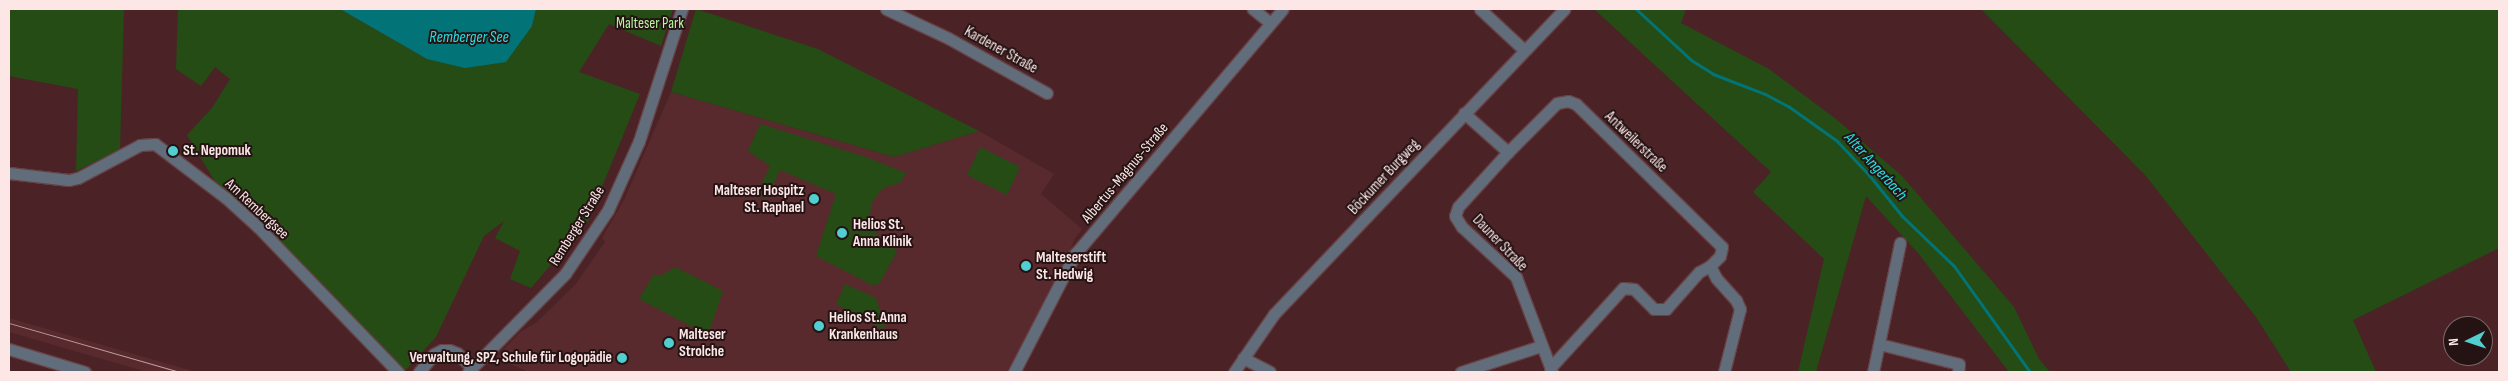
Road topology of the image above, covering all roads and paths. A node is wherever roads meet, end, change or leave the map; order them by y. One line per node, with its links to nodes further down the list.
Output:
1 (682, 9): 22 (street, Remberger Straße)
2 (886, 9): 9 (street, Kardener Straße)
3 (1253, 9): 7 (street)
4 (1283, 9): 7 (street, Albertus-Magnus-Straße)
5 (1480, 9): 8 (street)
6 (1564, 9): 8 (street, Böckumer Burgweg)
7 (1270, 24): 27 (street, Albertus-Magnus-Straße)
8 (1524, 49): 10 (street, Böckumer Burgweg)
9 (1047, 92)
10 (1464, 113): 11 (street); 19 (street, Böckumer Burgweg)
11 (1508, 152): 14 (street, Antweilerstraße); 17 (street, Dauner Straße)
12 (9, 173): 25 (street, Am Rembergsee)
13 (1900, 243): 16 (street)
14 (1710, 266): 15 (street, Antweilerstraße); 31 (street)
15 (1634, 289): 23 (street, Dauner Straße)
16 (1879, 344): 21 (street); 32 (street)
17 (1541, 346): 23 (street, Dauner Straße); 30 (street)
18 (10, 353): 20 (street)
19 (1243, 358): 28 (street, Böckumer Burgweg); 29 (street)
20 (51, 368): 24 (street)
21 (1958, 368)
22 (470, 370): 26 (street)
23 (1551, 370)
24 (85, 372)
25 (398, 372)
26 (419, 372)
27 (1014, 372)
28 (1234, 372)
29 (1270, 372)
30 (1460, 372)
31 (1724, 372)
32 (1873, 372)

